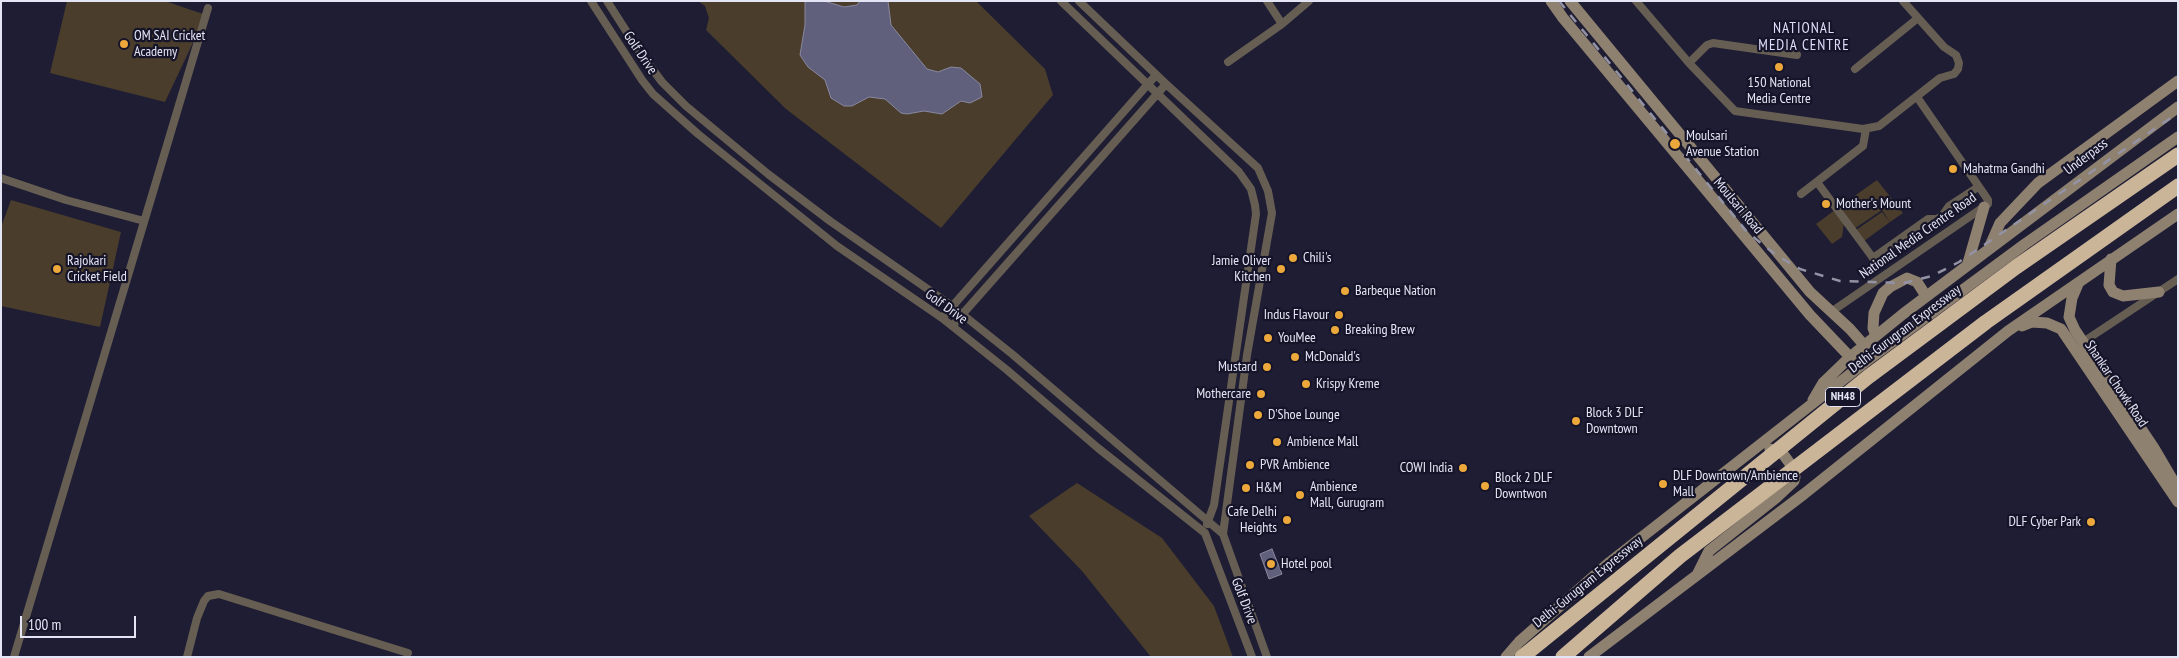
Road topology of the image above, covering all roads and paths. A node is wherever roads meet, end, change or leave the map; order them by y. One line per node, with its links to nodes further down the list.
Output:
1 (591, 1): 12 (street, Golf Drive)
2 (1060, 1): 22 (street)
3 (1079, 1): 19 (street)
4 (1266, 1): 14 (street)
5 (1309, 1): 14 (street)
6 (1551, 1): 54 (main road, Moulsari Road)
7 (1570, 1): 45 (main road, Moulsari Road)
8 (1636, 1): 17 (street)
9 (1903, 1): 13 (street)
10 (608, 3): 12 (street); 44 (street, Golf Drive)
11 (208, 8): 36 (street)
12 (599, 12): 47 (street, Golf Drive)
13 (1918, 18): 18 (street); 24 (street)
14 (1282, 24): 16 (street)
15 (1797, 55): 17 (street)
16 (1228, 62)
17 (1689, 63): 26 (street)
18 (1854, 69)
19 (1156, 75): 21 (street); 22 (street)
20 (2178, 81): 37 (main road)
21 (1166, 84): 23 (street); 64 (street)
22 (1147, 86): 23 (street); 44 (street)
23 (1157, 94): 46 (street); 62 (street)
24 (1917, 97): 26 (street); 31 (street, National Media Crentre Road)
25 (2178, 107): 37 (main road, Underpass)
26 (1866, 129): 30 (street)
27 (2178, 137): 58 (main road)
28 (2178, 155): 72 (highway, Delhi-Gurugram Expressway / NH48)
29 (1, 178): 36 (street)
30 (1817, 182): 31 (street); 33 (street)
31 (1978, 186): 34 (street, National Media Crentre Road)
32 (2178, 186): 73 (highway, NH48)
33 (1801, 194)
34 (1984, 207): 39 (main road); 45 (street, National Media Crentre Road)
35 (2178, 214): 38 (main road)
36 (144, 221): 67 (street)
37 (1988, 249): 39 (main road, Underpass)
38 (2111, 259): 41 (main road); 42 (main road)
39 (1968, 263): 43 (main road, Underpass)
40 (2178, 279): 42 (street)
41 (2078, 284): 50 (main road); 52 (main road, Shankar Chowk Road)
42 (2159, 292): 52 (street)
43 (1926, 296): 51 (main road, Underpass); 51 (main road)
44 (952, 306): 46 (street, Golf Drive); 47 (street)
45 (1831, 312): 49 (main road, Moulsari Road)
46 (962, 315): 48 (street); 56 (street, Golf Drive)
47 (942, 318): 48 (street, Golf Drive)
48 (952, 326): 57 (street, Golf Drive)
49 (1850, 328): 53 (main road, Moulsari Road); 54 (main road)
50 (2008, 331): 61 (main road, Shankar Chowk Road); 65 (main road)
51 (1876, 336): 53 (main road, Underpass)
52 (2083, 342): 60 (main road, Shankar Chowk Road)
53 (1864, 345): 55 (main road, Underpass)
54 (1839, 346): 55 (main road, Moulsari Road)
55 (1850, 357): 58 (main road, Underpass)
56 (1052, 386): 57 (street); 62 (street, Golf Drive)
57 (1040, 397): 63 (street, Golf Drive)
58 (1810, 406): 59 (main road)
59 (1752, 451): 65 (main road); 71 (main road)
60 (2178, 489)
61 (2178, 502)
62 (1207, 521): 63 (street); 64 (street, Golf Drive)
63 (1205, 533): 69 (street, Golf Drive)
64 (1222, 534): 70 (street, Golf Drive)
65 (1697, 575): 74 (main road)
66 (408, 653): 68 (street)
67 (14, 657)
68 (187, 657)
69 (1252, 657)
70 (1268, 657)
71 (1506, 657)
72 (1522, 657)
73 (1563, 657)
74 (1588, 657)

